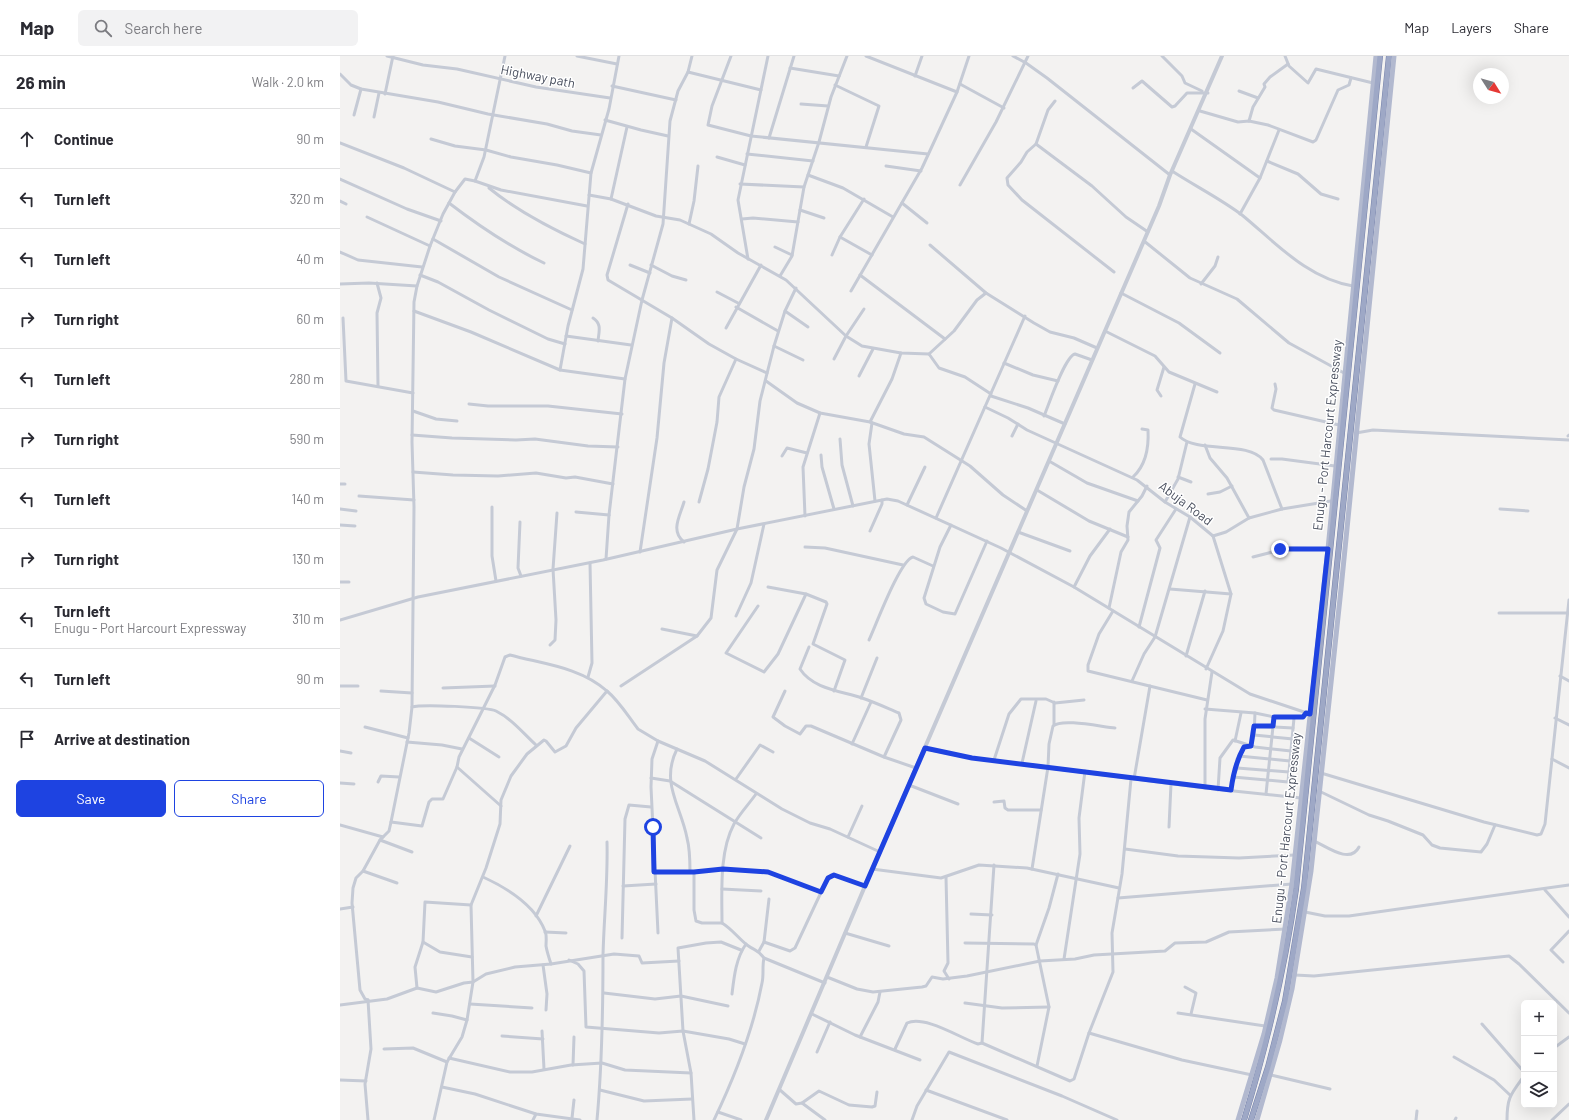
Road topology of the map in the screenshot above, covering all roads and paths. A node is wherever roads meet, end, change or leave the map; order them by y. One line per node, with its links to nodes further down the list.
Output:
1 (387, 56): 22 (street, Highway path)
2 (506, 56): 31 (street)
3 (577, 56): 24 (street)
4 (619, 56): 24 (street)
5 (692, 56): 27 (street)
6 (731, 56): 33 (street)
7 (768, 56): 40 (street)
8 (794, 56): 26 (street)
9 (847, 56): 29 (street)
10 (866, 56): 30 (street)
11 (922, 56): 30 (street)
12 (969, 56): 35 (street)
13 (1013, 56): 23 (street)
14 (1028, 56): 23 (street)
15 (1162, 56): 44 (street)
16 (1222, 56): 44 (street)
17 (1285, 56): 25 (street)
18 (1376, 56): 34 (main road, Enugu - Port Harcourt Expressway)
19 (1380, 56): 582 (highway, Enugu - Port Harcourt Expressway)
20 (1388, 56): 583 (highway, Enugu - Port Harcourt Expressway)
21 (1394, 56): 206 (main road)
22 (393, 57): 31 (street, Highway path); 45 (street)
23 (1026, 62): 52 (street); 82 (street)
24 (617, 64): 37 (street)
25 (1288, 64): 32 (street); 47 (street)
26 (790, 68): 29 (street); 66 (street)
27 (688, 72): 33 (street); 48 (street)
28 (340, 74): 39 (street)
29 (839, 76): 36 (street)
30 (915, 76): 42 (street)
31 (501, 78): 46 (street, Highway path); 54 (street)
32 (1351, 78): 34 (street); 61 (street)
33 (722, 79): 40 (street); 64 (street)
34 (1373, 83): 142 (main road, Enugu - Port Harcourt Expressway)
35 (960, 84): 42 (street); 52 (street)
36 (835, 85): 51 (street); 70 (street)
37 (612, 86): 46 (street); 48 (street)
38 (1133, 88): 44 (street)
39 (361, 89): 43 (street); 55 (street)
40 (761, 90): 64 (street)
41 (1239, 91): 47 (street)
42 (957, 92): 73 (street)
43 (379, 93): 45 (street); 56 (street)
44 (1208, 93): 53 (street)
45 (385, 94): 54 (street)
46 (610, 98): 57 (street)
47 (1258, 98): 58 (street)
48 (676, 100): 63 (street)
49 (1055, 101): 69 (street)
50 (801, 104): 51 (street)
51 (828, 106): 67 (street)
52 (1004, 108): 88 (street)
53 (1200, 111): 58 (street); 60 (street)
54 (493, 114): 62 (street); 71 (street)
55 (354, 115)
56 (374, 117)
57 (605, 120): 59 (street); 62 (street)
58 (1249, 121): 61 (street)
59 (628, 127): 63 (street); 93 (street)
60 (1191, 129): 82 (street); 84 (street)
61 (1279, 130): 76 (street)
62 (601, 135): 81 (street)
63 (668, 136): 105 (street)
64 (751, 136): 66 (street); 72 (street)
65 (431, 138): 71 (street)
66 (769, 138): 67 (street)
67 (819, 142): 70 (street); 75 (street)
68 (340, 143): 91 (street)
69 (1036, 144): 113 (street); 132 (street)
70 (866, 147): 73 (street)
71 (486, 150): 81 (street); 86 (street)
72 (747, 154): 75 (street); 77 (street)
73 (928, 154): 80 (street)
74 (717, 157): 77 (street)
75 (812, 161): 83 (street)
76 (1267, 161): 84 (street); 95 (street)
77 (745, 165): 87 (street)
78 (698, 166): 112 (street)
79 (886, 166): 80 (street)
80 (921, 171): 98 (street)
81 (592, 173): 92 (street)
82 (1171, 173): 103 (street); 113 (street)
83 (808, 175): 90 (street); 94 (street)
84 (1260, 178): 103 (street)
85 (340, 179): 109 (street)
86 (475, 181): 89 (street); 91 (street)
87 (740, 184): 90 (street); 108 (street)
88 (960, 185)
89 (487, 186): 101 (street); 117 (street)
90 (804, 187): 102 (street)
91 (455, 192): 97 (street)
92 (589, 195): 93 (street); 101 (street)
93 (611, 199): 100 (street)
94 (864, 199): 106 (street); 114 (street)
95 (1338, 199)
96 (340, 201): 99 (street)
97 (449, 203): 109 (street); 127 (street)
98 (902, 203): 106 (street); 111 (street)
99 (346, 204)
100 (628, 204): 105 (street); 148 (street)
101 (588, 206): 117 (street)
102 (800, 210): 107 (street); 110 (street)
103 (1240, 214): 142 (street)
104 (367, 217): 119 (street)
105 (663, 217): 112 (street); 129 (street)
106 (893, 217): 124 (street)
107 (824, 218)
108 (742, 219): 110 (street); 126 (street)
109 (441, 221): 115 (street)
110 (798, 222): 122 (street)
111 (927, 223)
112 (689, 224): 126 (street)
113 (1148, 232): 116 (street)
114 (840, 237): 123 (street); 124 (street)
115 (433, 239): 119 (street); 151 (street)
116 (1144, 241): 140 (street); 147 (street)
117 (585, 244): 151 (street)
118 (930, 245): 146 (street)
119 (430, 246): 131 (street)
120 (775, 247): 122 (street)
121 (340, 252): 131 (street)
122 (792, 255): 136 (street)
123 (832, 255)
124 (872, 256): 135 (street)
125 (1218, 258): 140 (street)
126 (748, 259): 130 (street)
127 (544, 263)
128 (630, 265): 133 (street)
129 (651, 265): 133 (street); 137 (street)
130 (761, 266): 136 (street); 149 (street)
131 (422, 267): 134 (street)
132 (1114, 272)
133 (650, 273): 148 (street)
134 (420, 275): 141 (street); 166 (street)
135 (860, 275): 144 (street); 164 (street)
136 (780, 276): 143 (street)
137 (686, 280)
138 (377, 283): 139 (street); 141 (street); 189 (street)
139 (340, 284)
140 (1201, 284): 182 (street)
141 (417, 286): 152 (street)
142 (1353, 286): 182 (main road, Enugu - Port Harcourt Expressway)
143 (796, 288): 153 (street); 163 (street)
144 (852, 291)
145 (717, 292): 149 (street)
146 (986, 293): 154 (street); 164 (street)
147 (1121, 293): 161 (street); 172 (street)
148 (642, 300): 157 (street); 167 (street)
149 (737, 305): 159 (street); 160 (street)
150 (864, 309): 163 (street)
151 (572, 310): 162 (street)
152 (414, 311): 180 (street); 191 (street)
153 (785, 311): 158 (street); 160 (street)
154 (1025, 316): 169 (street); 178 (street)
155 (343, 318): 189 (street)
156 (593, 318): 165 (street)
157 (672, 318): 174 (street); 277 (street)
158 (808, 326)
159 (726, 328)
160 (778, 331): 168 (street)
161 (1105, 331): 169 (street); 179 (street)
162 (566, 336): 165 (street); 166 (street)
163 (846, 336): 170 (street); 175 (street)
164 (945, 338): 173 (street)
165 (598, 341): 167 (street)
166 (565, 344): 180 (street)
167 (631, 345): 184 (street)
168 (774, 346): 176 (street); 181 (street)
169 (1097, 348): 177 (street)
170 (873, 349): 171 (street); 183 (street)
171 (901, 353): 173 (street); 201 (street)
172 (1220, 353)
173 (929, 354): 192 (street)
174 (736, 359): 181 (street); 241 (street)
175 (834, 359)
176 (804, 360)
177 (1092, 360): 186 (street); 203 (street)
178 (1004, 363): 186 (street); 192 (street)
179 (1164, 367): 187 (street); 193 (street)
180 (560, 370): 184 (street)
181 (767, 373): 185 (street)
182 (1344, 374): 204 (main road, Enugu - Port Harcourt Expressway)
183 (859, 376)
184 (625, 379): 198 (street)
185 (766, 381): 197 (street); 266 (street)
186 (1058, 381): 199 (street)
187 (1195, 384): 190 (street); 211 (street)
188 (1275, 384): 204 (street)
189 (378, 386): 191 (street)
190 (1217, 392)
191 (414, 393): 196 (street)
192 (991, 395): 195 (street); 199 (street)
193 (1161, 396)
194 (469, 404): 198 (street)
195 (985, 407): 202 (street, Abuja Road); 218 (street)
196 (413, 410): 200 (street); 207 (street)
197 (820, 413): 201 (street); 215 (street)
198 (622, 414): 214 (street)
199 (1044, 416): 203 (street)
200 (457, 421)
201 (871, 423): 218 (street); 237 (street)
202 (1018, 424): 208 (street); 212 (street, Abuja Road)
203 (1065, 424): 212 (street)
204 (1339, 425): 221 (main road, Enugu - Port Harcourt Expressway)
205 (1142, 429): 224 (street)
206 (1356, 433): 210 (street); 390 (main road)
207 (412, 434): 214 (street); 223 (street)
208 (1012, 436)
209 (840, 439): 244 (street)
210 (1569, 440)
211 (1188, 442): 213 (street); 225 (street)
212 (1057, 443): 220 (street); 224 (street, Abuja Road)
213 (1205, 445): 231 (street); 249 (street)
214 (618, 447): 229 (street)
215 (807, 453): 217 (street); 257 (street)
216 (821, 455): 247 (street)
217 (782, 456)
218 (960, 459): 252 (street); 259 (street)
219 (1271, 459): 221 (street)
220 (1049, 461): 232 (street); 238 (street)
221 (1335, 466): 239 (main road, Enugu - Port Harcourt Expressway)
222 (925, 467): 243 (street)
223 (413, 472): 229 (street); 235 (street)
224 (1133, 477): 230 (street, Abuja Road)
225 (1178, 477): 226 (street); 242 (street)
226 (1191, 482)
227 (340, 484): 228 (street)
228 (345, 484)
229 (613, 484): 256 (street)
230 (1147, 486): 238 (street); 242 (street, Abuja Road)
231 (1232, 486): 233 (street); 260 (street)
232 (1037, 490): 252 (street); 267 (street)
233 (1208, 494)
234 (359, 496): 235 (street)
235 (414, 500): 295 (street)
236 (882, 500): 237 (street); 243 (street); 268 (street)
237 (875, 501): 244 (street)
238 (1138, 501): 270 (street)
239 (1331, 501): 249 (street, Abuja Road); 275 (main road, Enugu - Port Harcourt Expressway)
240 (684, 502): 273 (street)
241 (699, 502)
242 (1165, 502): 248 (street, Abuja Road)
243 (907, 505): 259 (street)
244 (853, 506): 247 (street)
245 (492, 507): 286 (street)
246 (340, 509): 251 (street)
247 (834, 509): 257 (street)
248 (1176, 509): 258 (street, Abuja Road); 305 (street)
249 (1282, 509): 260 (street, Abuja Road)
250 (1500, 509): 253 (street)
251 (356, 511)
252 (1028, 511): 269 (street)
253 (1528, 511)
254 (557, 512): 284 (street)
255 (576, 512): 256 (street)
256 (609, 515): 280 (street)
257 (805, 516): 262 (street)
258 (1190, 517): 271 (street, Abuja Road); 291 (street)
259 (936, 518): 264 (street)
260 (1249, 518): 271 (street, Abuja Road)
261 (520, 522): 285 (street)
262 (764, 524): 266 (street); 303 (street)
263 (340, 525): 265 (street)
264 (951, 525): 272 (street); 283 (street)
265 (355, 526)
266 (737, 529): 273 (street); 308 (street)
267 (1110, 529): 270 (street); 290 (street)
268 (870, 531)
269 (1018, 532): 276 (street); 278 (street)
270 (1128, 536): 299 (street)
271 (1213, 536): 294 (street)
272 (987, 541): 278 (street); 283 (street)
273 (684, 542): 277 (street)
274 (805, 546): 282 (street)
275 (1328, 549): 279 (street); 344 (main road, Enugu - Port Harcourt Expressway)
276 (1070, 551)
277 (640, 552): 280 (street)
278 (1009, 552): 290 (street); 366 (street)
279 (1253, 557)
280 (606, 559): 281 (street)
281 (590, 562): 284 (street); 319 (street)
282 (903, 566): 283 (street); 311 (street)
283 (933, 566)
284 (553, 569): 285 (street); 312 (street)
285 (521, 576): 286 (street)
286 (496, 581): 295 (street)
287 (340, 582): 288 (street)
288 (349, 582)
289 (768, 587): 293 (street)
290 (1074, 588): 299 (street)
291 (1170, 589): 292 (street); 309 (street)
292 (1205, 592): 294 (street); 314 (street)
293 (806, 594): 298 (street); 331 (street)
294 (1231, 594): 316 (street)
295 (414, 599): 304 (street); 332 (street)
296 (1569, 600): 297 (street)
297 (1568, 604): 302 (street)
298 (758, 606)
299 (1109, 608): 300 (street)
300 (1113, 611): 305 (street); 320 (street)
301 (1499, 612): 302 (street)
302 (1567, 612): 307 (street)
303 (736, 616)
304 (340, 620)
305 (1138, 627): 309 (street)
306 (662, 629): 308 (street)
307 (1565, 635): 310 (street); 318 (street)
308 (697, 636): 325 (street)
309 (1155, 637): 314 (street); 320 (street)
310 (1569, 638)
311 (869, 640)
312 (550, 645)
313 (809, 647): 331 (street)
314 (1186, 656): 316 (street)
315 (877, 658): 333 (street)
316 (1206, 668): 317 (street)
317 (1212, 672): 335 (street); 344 (street)
318 (1560, 676): 321 (street); 347 (street)
319 (588, 677): 324 (street); 329 (street)
320 (1132, 681): 326 (street)
321 (1569, 681)
322 (340, 686): 323 (street)
323 (358, 686)
324 (494, 686): 327 (street); 340 (street)
325 (621, 686)
326 (1150, 686): 335 (street); 395 (street)
327 (443, 688)
328 (381, 691): 332 (street)
329 (608, 691): 360 (street); 364 (street)
330 (785, 691): 363 (street)
331 (834, 691): 333 (street)
332 (412, 693): 339 (street)
333 (860, 698): 337 (street)
334 (1084, 700): 338 (street)
335 (1207, 700): 341 (street)
336 (1036, 701): 381 (street)
337 (871, 702): 363 (street); 376 (street)
338 (1054, 702): 348 (street); 378 (street)
339 (412, 707): 340 (street); 356 (street)
340 (483, 709): 357 (street); 364 (street)
341 (1205, 709): 342 (street); 403 (street)
342 (1241, 713): 343 (street); 361 (street)
343 (1255, 713): 345 (street); 349 (street)
344 (1308, 714): 346 (street); 409 (main road, Enugu - Port Harcourt Expressway)
345 (1274, 717): 346 (street); 350 (street)
346 (1294, 718): 354 (street)
347 (1555, 718): 351 (street); 377 (street)
348 (1054, 725): 353 (street); 382 (street)
349 (1254, 726): 350 (street); 355 (street)
350 (1273, 726): 354 (street); 358 (street)
351 (1569, 726)
352 (365, 727): 356 (street)
353 (1115, 728)
354 (1293, 728): 359 (street)
355 (1254, 735): 358 (street); 365 (street)
356 (408, 738): 362 (street)
357 (468, 738): 367 (street); 375 (street)
358 (1272, 738): 359 (street); 369 (street)
359 (1293, 739): 372 (street)
360 (658, 741): 368 (street); 393 (street)
361 (1235, 741): 365 (street); 404 (street)
362 (407, 742): 367 (street); 391 (street)
363 (852, 744): 376 (street)
364 (536, 745): 412 (street)
365 (1250, 746): 369 (street); 374 (street)
366 (925, 748): 378 (street); 384 (street)
367 (462, 749): 383 (street)
368 (677, 749): 394 (street); 397 (street)
369 (1272, 749): 372 (street); 379 (street)
370 (340, 751): 373 (street)
371 (773, 752): 394 (street)
372 (1291, 752): 380 (street)
373 (351, 753)
374 (1239, 756): 379 (street); 385 (street)
375 (499, 757)
376 (884, 757): 384 (street)
377 (1552, 759): 386 (street); 418 (street)
378 (994, 760): 381 (street)
379 (1270, 760): 380 (street); 387 (street)
380 (1290, 761): 389 (street)
381 (1022, 763): 382 (street)
382 (1048, 766): 388 (street); 415 (street)
383 (457, 767): 412 (street); 416 (street)
384 (916, 768): 402 (street)
385 (1237, 768): 387 (street); 392 (street)
386 (1569, 768)
387 (1269, 770): 389 (street); 396 (street)
388 (1085, 771): 395 (street); 443 (street)
389 (1289, 772): 396 (street)
390 (1321, 773): 406 (main road); 418 (street)
391 (399, 777): 398 (street); 416 (street)
392 (1233, 777): 396 (street); 405 (street)
393 (651, 778): 397 (street); 414 (street)
394 (736, 779): 407 (street)
395 (1132, 779): 401 (street); 429 (street)
396 (1267, 780): 408 (street)
397 (670, 781): 417 (street); 439 (street)
398 (378, 782)
399 (340, 783): 400 (street)
400 (354, 784)
401 (1171, 784): 403 (street); 420 (street)
402 (909, 785): 411 (street); 431 (street)
403 (1205, 788): 404 (street)
404 (1218, 790): 405 (street)
405 (1231, 790): 408 (street)
406 (1319, 790): 418 (street); 425 (main road)
407 (756, 794): 417 (street); 423 (street)
408 (1266, 794): 409 (street)
409 (1301, 798): 432 (main road, Enugu - Port Harcourt Expressway)
410 (994, 802): 415 (street)
411 (958, 804)
412 (501, 806): 441 (street)
413 (862, 806): 423 (street)
414 (651, 807): 438 (street); 448 (street)
415 (1040, 810): 436 (street)
416 (391, 822): 421 (street)
417 (735, 822): 422 (street); 434 (street)
418 (1495, 824)
419 (340, 825): 421 (street)
420 (1169, 827)
421 (383, 837): 424 (street)
422 (761, 838)
423 (848, 838): 431 (street)
424 (380, 840): 430 (street); 437 (street)
425 (1314, 841): 428 (street); 460 (main road)
426 (607, 842): 483 (street)
427 (570, 846): 463 (street)
428 (1359, 847)
429 (1125, 849): 432 (street); 450 (street)
430 (412, 852)
431 (880, 853): 435 (street)
432 (1295, 855): 446 (main road, Enugu - Port Harcourt Expressway)
433 (994, 865): 436 (street); 442 (street); 462 (street)
434 (723, 869): 439 (street); 451 (street); 454 (street)
435 (872, 869): 442 (street); 449 (street)
436 (1032, 869): 440 (street)
437 (363, 871): 444 (street); 458 (street)
438 (654, 872): 439 (street); 445 (street)
439 (692, 872): 465 (street)
440 (1058, 874): 443 (street); 478 (street)
441 (483, 877): 457 (street); 463 (street)
442 (946, 877): 496 (street)
443 (1076, 878): 450 (street); 486 (street)
444 (397, 883)
445 (656, 884): 448 (street); 470 (street)
446 (1292, 884): 455 (street); 466 (main road, Enugu - Port Harcourt Expressway)
447 (1569, 885): 452 (street)
448 (623, 886): 472 (street)
449 (865, 886): 454 (street); 471 (street)
450 (1119, 888): 455 (street)
451 (722, 889): 453 (street); 465 (street)
452 (1544, 890): 460 (street); 464 (street)
453 (761, 891)
454 (821, 892): 474 (street)
455 (1118, 898): 482 (street)
456 (769, 899): 474 (street)
457 (471, 904): 473 (street); 484 (street)
458 (353, 907): 459 (street); 505 (street)
459 (340, 909)
460 (1305, 912): 494 (main road)
461 (971, 914): 462 (street)
462 (992, 915): 476 (street)
463 (536, 916): 468 (street)
464 (1569, 917)
465 (722, 923): 477 (street)
466 (1286, 929): 482 (street); 522 (main road, Enugu - Port Harcourt Expressway)
467 (1569, 931): 490 (street)
468 (545, 932): 469 (street); 491 (street)
469 (566, 933)
470 (658, 933)
471 (845, 933): 479 (street); 495 (street)
472 (622, 938)
473 (423, 942): 484 (street); 500 (street)
474 (764, 942): 481 (street)
475 (964, 943): 476 (street)
476 (989, 943): 478 (street); 493 (street)
477 (746, 944): 480 (street); 481 (street)
478 (1036, 945): 489 (street)
479 (889, 946)
480 (741, 950): 488 (street); 503 (street)
481 (759, 951): 485 (street)
482 (1113, 954): 486 (street); 526 (street)
483 (603, 955): 487 (street); 488 (street); 501 (street)
484 (472, 957): 497 (street)
485 (764, 958): 498 (street); 533 (street)
486 (1064, 959): 489 (street)
487 (569, 960): 491 (street); 524 (street)
488 (679, 961): 504 (street)
489 (1040, 961): 493 (street); 511 (street)
490 (1563, 962)
491 (551, 964): 492 (street)
492 (543, 965): 497 (street); 513 (street)
493 (986, 973): 496 (street); 510 (street)
494 (1295, 975): 518 (street); 549 (main road)
495 (827, 977): 498 (street); 502 (street)
496 (949, 979): 502 (street)
497 (473, 982): 500 (street); 507 (street)
498 (825, 983): 516 (street)
499 (1185, 987): 517 (street)
500 (417, 988): 505 (street)
501 (604, 992): 504 (street); 524 (street)
502 (880, 992): 529 (street)
503 (732, 994)
504 (681, 996): 509 (street); 525 (street)
505 (368, 1000): 508 (street); 552 (street)
506 (965, 1002): 510 (street)
507 (470, 1004): 512 (street); 519 (street)
508 (340, 1005)
509 (728, 1006)
510 (985, 1006): 511 (street); 532 (street)
511 (1049, 1007): 544 (street)
512 (532, 1008)
513 (546, 1010)
514 (1178, 1013): 517 (street)
515 (433, 1014): 519 (street)
516 (812, 1014): 520 (street); 556 (street)
517 (1191, 1014): 522 (street)
518 (1569, 1014)
519 (467, 1020): 539 (street)
520 (830, 1022): 529 (street); 537 (street)
521 (1482, 1024): 546 (street)
522 (1265, 1026): 548 (main road, Enugu - Port Harcourt Expressway)
523 (542, 1030): 531 (street)
524 (601, 1030): 525 (street); 542 (street)
525 (682, 1031): 533 (street); 547 (street)
526 (1089, 1032): 544 (street); 548 (street)
527 (502, 1036): 531 (street)
528 (574, 1037): 543 (street)
529 (860, 1037): 536 (street)
530 (1569, 1037): 534 (street)
531 (543, 1039): 545 (street)
532 (982, 1043): 536 (street); 544 (street)
533 (745, 1044): 565 (street)
534 (1557, 1046)
535 (384, 1049): 541 (street)
536 (895, 1049): 540 (street)
537 (817, 1052)
538 (1454, 1057): 559 (street)
539 (449, 1058): 541 (street); 545 (street)
540 (920, 1060)
541 (448, 1062): 553 (street)
542 (602, 1063): 543 (street); 547 (street); 555 (street)
543 (573, 1066): 545 (street)
544 (1037, 1066)
545 (544, 1069)
546 (1521, 1069)
547 (691, 1073): 560 (street)
548 (1252, 1075): 581 (main road, Enugu - Port Harcourt Expressway)
549 (1271, 1075): 554 (street); 584 (main road)
550 (340, 1080): 552 (street)
551 (1521, 1080): 559 (street)
552 (366, 1081): 568 (street)
553 (442, 1087): 566 (street); 569 (street)
554 (1330, 1089)
555 (600, 1090): 560 (street); 572 (street)
556 (780, 1090): 562 (street); 576 (street)
557 (926, 1090): 578 (street); 579 (street); 580 (street)
558 (877, 1092): 562 (street)
559 (1510, 1095): 586 (street)
560 (692, 1099): 573 (street)
561 (574, 1100): 567 (street)
562 (802, 1103): 577 (street)
563 (1569, 1104): 587 (street)
564 (1417, 1111): 585 (street)
565 (718, 1112): 574 (street); 575 (street)
566 (536, 1114): 567 (street); 570 (street)
567 (572, 1118): 571 (street)
568 (368, 1120)
569 (434, 1120)
570 (533, 1120)
571 (580, 1120)
572 (597, 1120)
573 (694, 1120)
574 (714, 1120)
575 (741, 1120)
576 (766, 1120)
577 (825, 1120)
578 (912, 1120)
579 (1007, 1120)
580 (1116, 1120)
581 (1238, 1120)
582 (1244, 1120)
583 (1251, 1120)
584 (1257, 1120)
585 (1416, 1120)
586 (1507, 1120)
587 (1552, 1120)

